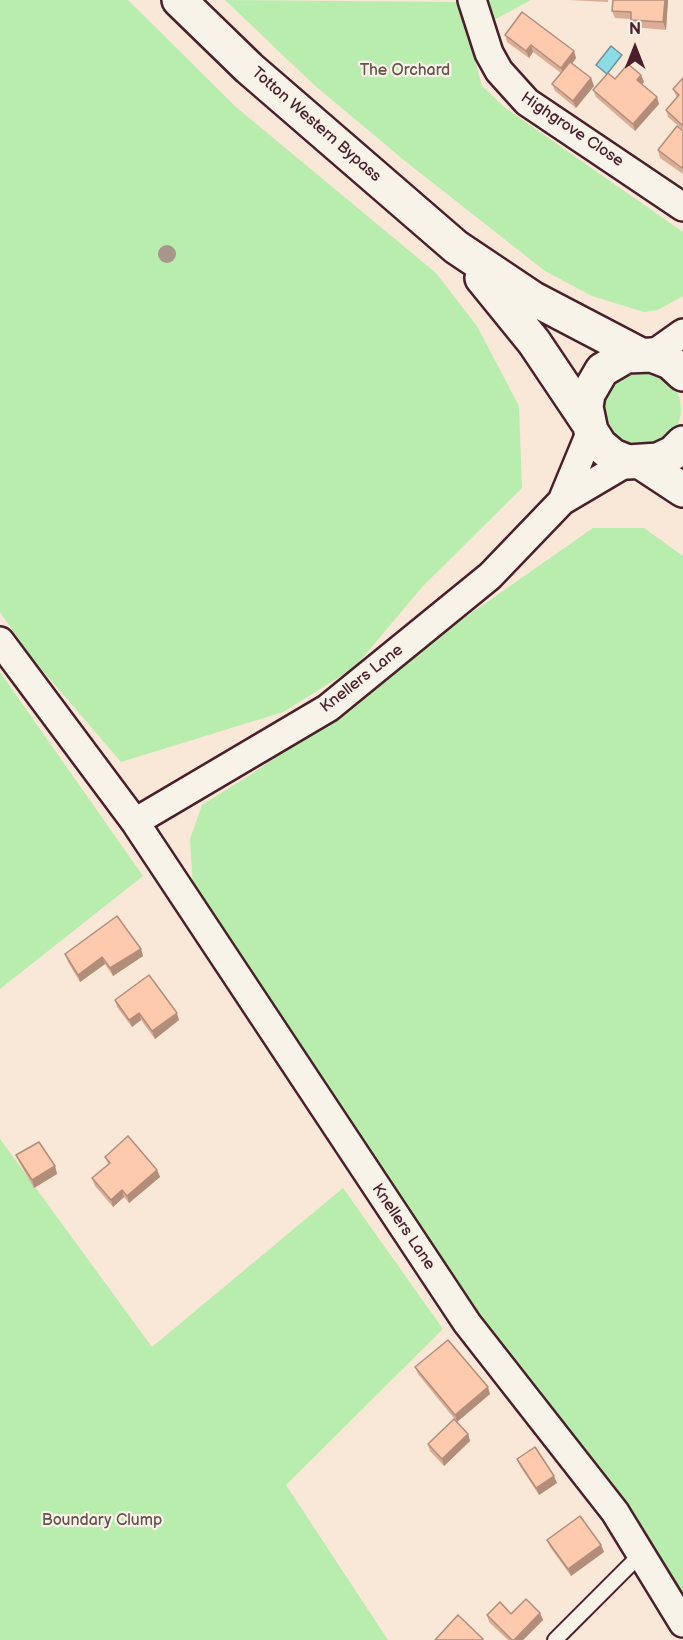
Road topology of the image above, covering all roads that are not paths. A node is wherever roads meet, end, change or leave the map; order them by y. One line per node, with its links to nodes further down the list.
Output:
1 (179, 0): 4 (main road, Totton Western Bypass)
2 (472, 0): 3 (street, Highgrove Close)
3 (683, 207)
4 (456, 247): 6 (main road, Totton Western Bypass); 8 (main road, Totton Western Bypass)
5 (683, 333): 6 (street)
6 (646, 355): 7 (main road, Totton Western Bypass); 8 (main road)
7 (683, 374)
8 (589, 426): 10 (main road, Totton Western Bypass); 12 (street, Knellers Lane)
9 (683, 443): 10 (main road)
10 (635, 462): 11 (main road); 12 (street, Knellers Lane)
11 (683, 490)
12 (562, 501): 14 (street, Knellers Lane)
13 (0, 641): 14 (street, Knellers Lane)
14 (135, 822): 15 (street, Knellers Lane)
15 (641, 1554): 16 (street, Knellers Lane); 17 (lane)
16 (683, 1623)
17 (555, 1640)

